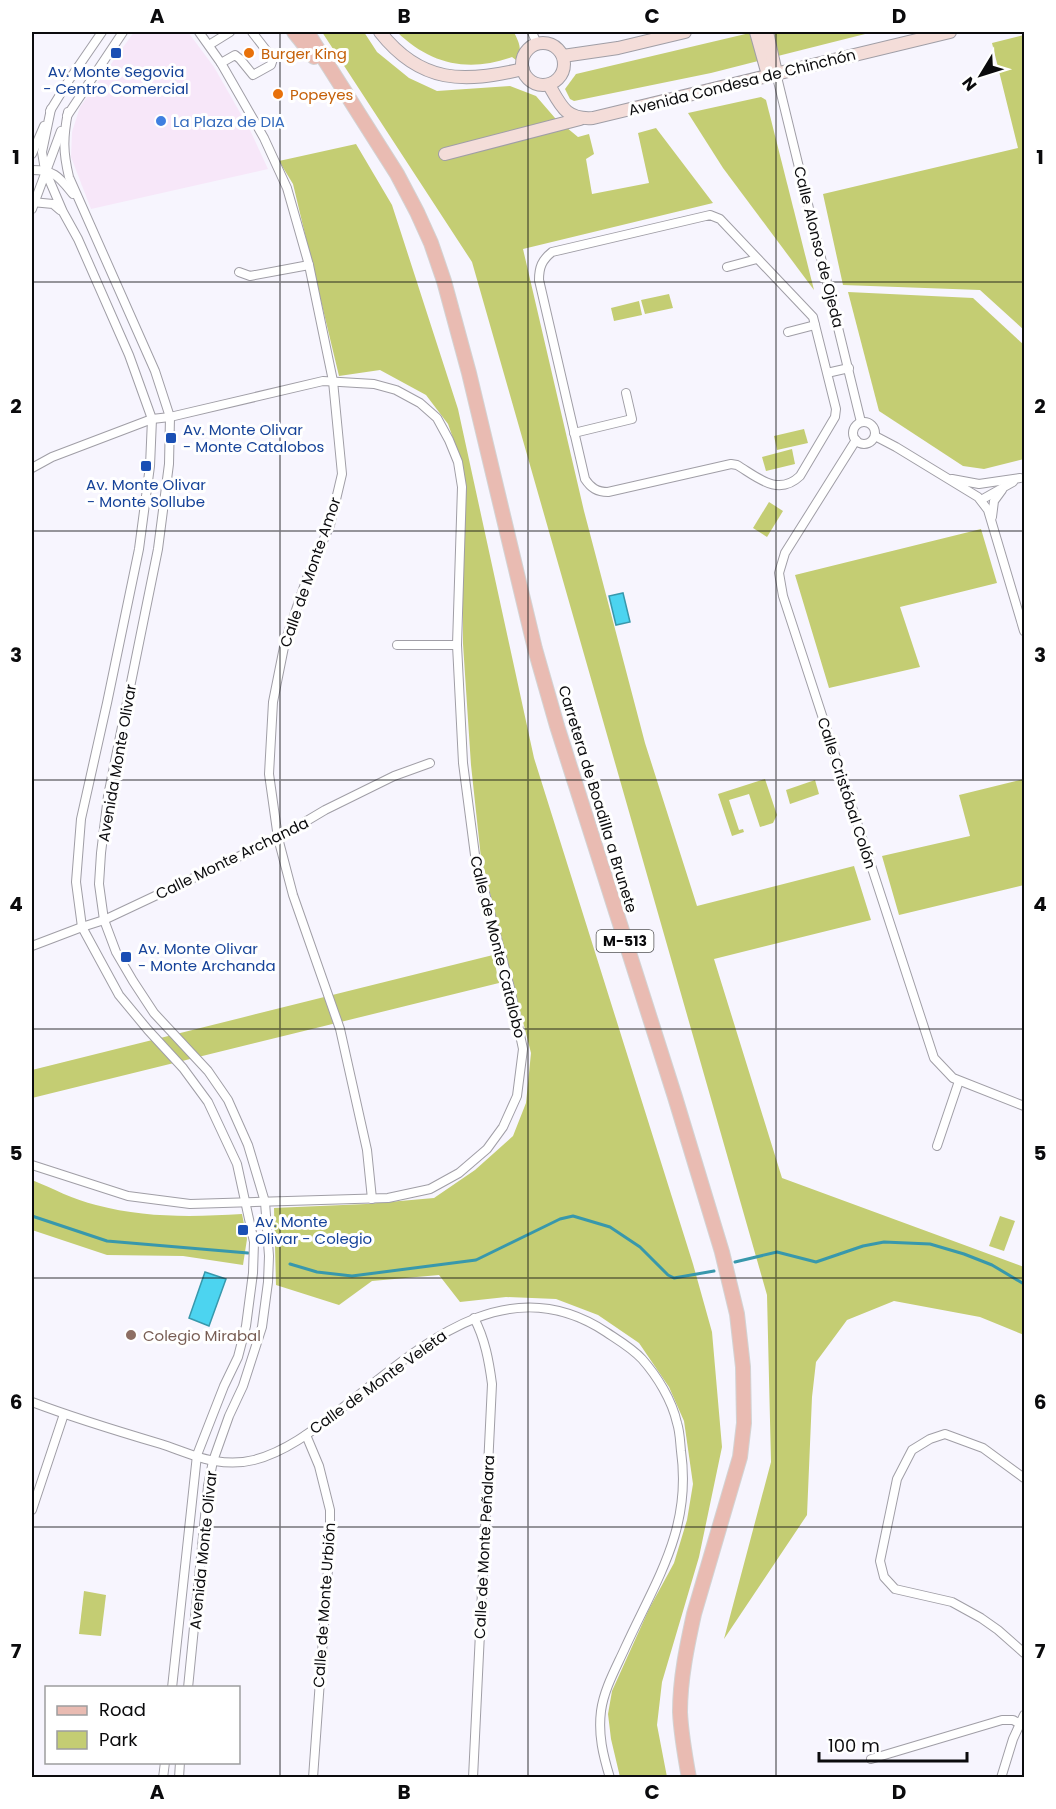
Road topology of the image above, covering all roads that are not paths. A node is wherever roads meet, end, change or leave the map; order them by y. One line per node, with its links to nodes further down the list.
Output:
1 (102, 32): 22 (street)
2 (123, 32): 23 (street)
3 (199, 32): 16 (street, Calle de Monte Amor)
4 (230, 32): 16 (street)
5 (252, 32): 18 (street)
6 (294, 32): 25 (main road, Carretera de Boadilla a Brunete / M-513)
7 (307, 32): 25 (main road, Carretera de Boadilla a Brunete / M-513)
8 (380, 32): 19 (street)
9 (532, 32): 15 (street)
10 (685, 32): 14 (street)
11 (756, 32): 20 (street)
12 (766, 32): 20 (street)
13 (950, 32): 20 (street, Avenida Condesa de Chinchón)
14 (640, 37): 17 (street)
15 (537, 44): 17 (street); 19 (street)
16 (208, 45): 18 (street, Calle de Monte Amor)
17 (562, 56): 21 (street)
18 (221, 63): 34 (street, Calle de Monte Amor)
19 (523, 69): 21 (street)
20 (772, 74): 24 (street, Avenida Condesa de Chinchón); 39 (street, Calle Alonso de Ojeda)
21 (549, 85): 24 (street)
22 (51, 109): 26 (street); 29 (street, Avenida Monte Olivar)
23 (68, 112): 29 (street); 30 (street, Avenida Monte Olivar)
24 (580, 119): 27 (street, Avenida Condesa de Chinchón)
25 (365, 123): 87 (main road, Carretera de Boadilla a Brunete / M-513)
26 (32, 154)
27 (444, 154)
28 (32, 170): 29 (street)
29 (45, 170): 30 (street, Avenida Monte Olivar); 31 (street); 32 (street, Avenida Monte Olivar)
30 (78, 199): 43 (street, Avenida Monte Olivar)
31 (33, 204): 32 (street)
32 (63, 212): 44 (street, Avenida Monte Olivar)
33 (757, 259): 35 (street); 37 (street); 46 (street)
34 (309, 265): 36 (street); 41 (street, Calle de Monte Amor)
35 (727, 267)
36 (239, 272)
37 (815, 325): 38 (street); 40 (street)
38 (789, 332)
39 (849, 368): 40 (street); 45 (street, Calle Alonso de Ojeda)
40 (827, 373): 46 (street)
41 (333, 381): 43 (street, Calle de Monte Catalobo); 58 (street, Calle de Monte Catalobo); 60 (street, Calle de Monte Amor)
42 (626, 393): 46 (street)
43 (170, 417): 44 (street, Calle de Monte Catalobo); 61 (street, Avenida Monte Olivar)
44 (152, 419): 49 (street, Calle de Monte Catalobo); 62 (street, Avenida Monte Olivar)
45 (861, 422): 47 (street); 48 (street)
46 (574, 433)
47 (875, 436): 48 (street); 50 (street)
48 (856, 441): 64 (street, Calle Cristóbal Colón)
49 (32, 468)
50 (948, 477): 52 (street); 54 (street)
51 (1022, 477): 52 (street); 53 (street)
52 (993, 483): 54 (street)
53 (1004, 487): 54 (street); 55 (street)
54 (980, 499): 55 (street)
55 (992, 525): 56 (street)
56 (1024, 631)
57 (397, 645): 58 (street)
58 (457, 645): 68 (street, Calle de Monte Catalobo)
59 (430, 763): 60 (street, Calle Monte Archanda)
60 (278, 838): 61 (street, Calle Monte Archanda); 68 (street, Calle de Monte Amor)
61 (104, 920): 62 (street, Calle Monte Archanda); 70 (street, Avenida Monte Olivar)
62 (82, 927): 63 (street, Calle Monte Archanda); 69 (street, Avenida Monte Olivar)
63 (32, 946)
64 (959, 1081): 65 (street, Calle Cristóbal Colón); 66 (street)
65 (1024, 1106)
66 (937, 1146)
67 (32, 1165): 69 (street, Calle de Monte Catalobo)
68 (372, 1199): 70 (street, Calle de Monte Catalobo)
69 (245, 1202): 70 (street, Calle de Monte Catalobo); 75 (street, Avenida Monte Olivar)
70 (265, 1202): 76 (street, Avenida Monte Olivar)
71 (474, 1318): 74 (street, Calle de Monte Veleta); 85 (street, Calle de Monte Peñalara); 86 (street, Calle de Monte Veleta)
72 (32, 1402): 73 (street, Calle de Monte Veleta)
73 (64, 1414): 75 (street, Calle de Monte Veleta); 78 (street)
74 (306, 1436): 76 (street, Calle de Monte Veleta); 84 (street, Calle de Monte Urbión)
75 (197, 1455): 76 (street, Calle de Monte Veleta); 80 (street, Avenida Monte Olivar)
76 (213, 1461): 81 (street, Avenida Monte Olivar)
77 (1024, 1478): 79 (street)
78 (32, 1510)
79 (1024, 1653)
80 (172, 1686)
81 (188, 1686)
82 (1023, 1721): 83 (street); 88 (street)
83 (872, 1759)
84 (313, 1778)
85 (473, 1778)
86 (610, 1778)
87 (689, 1778)
88 (1001, 1778)

